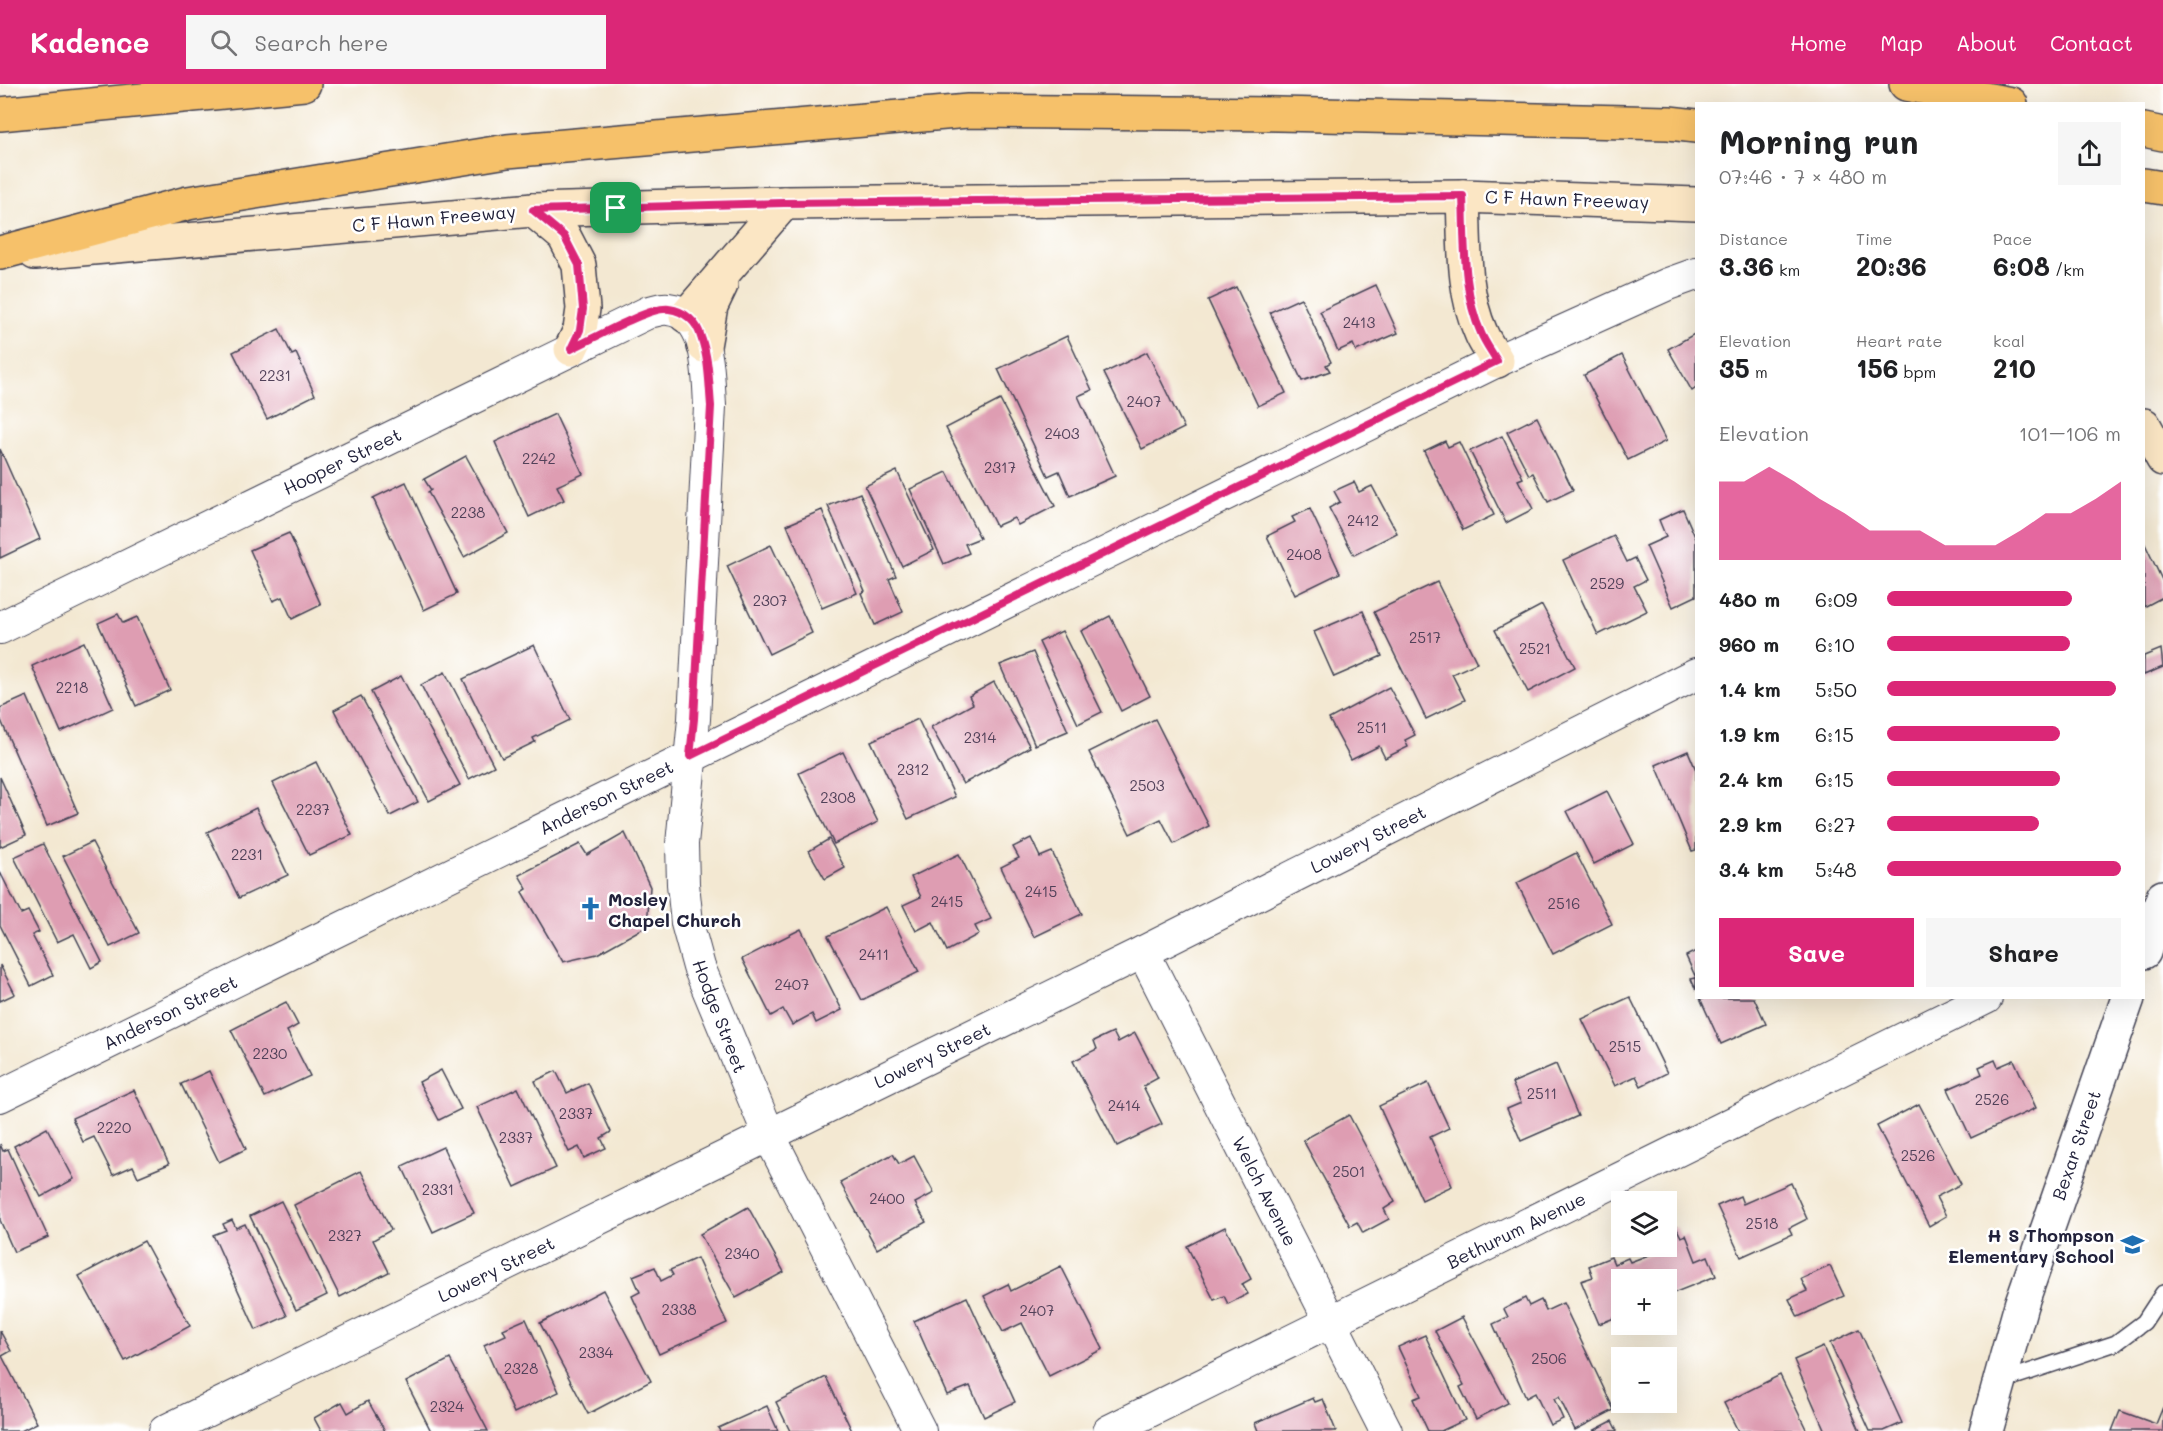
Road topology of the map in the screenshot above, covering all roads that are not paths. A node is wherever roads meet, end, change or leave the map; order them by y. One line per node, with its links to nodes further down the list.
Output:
1 (304, 84): 4 (highway)
2 (1906, 84): 3 (highway)
3 (2000, 102)
4 (0, 114)
5 (1695, 126): 14 (highway)
6 (2145, 130): 7 (highway)
7 (2163, 134)
8 (2145, 185): 9 (highway)
9 (2163, 188)
10 (1463, 196): 11 (main road, C F Hawn Freeway); 12 (main road, C F Hawn Freeway); 20 (main road)
11 (784, 203): 13 (main road, C F Hawn Freeway); 15 (main road)
12 (1695, 204)
13 (533, 210): 14 (main road, C F Hawn Freeway); 19 (main road)
14 (0, 254)
15 (729, 267): 17 (main road); 18 (main road)
16 (1682, 279): 20 (street, Anderson Street)
17 (686, 316): 18 (street, Hodge Street); 19 (street, Hooper Street)
18 (704, 346): 23 (street, Hodge Street)
19 (571, 349): 21 (street, Hooper Street)
20 (1497, 361): 23 (street, Anderson Street)
21 (0, 628)
22 (1695, 675): 26 (street, Lowery Street)
23 (690, 756): 29 (street, Anderson Street); 30 (street, Hodge Street)
24 (2163, 897): 25 (street)
25 (2145, 949)
26 (1143, 952): 30 (street, Lowery Street); 32 (street, Welch Avenue)
27 (1984, 999): 32 (street, Bethurum Avenue)
28 (2128, 999): 33 (street, Bexar Street)
29 (0, 1096)
30 (769, 1135): 34 (street, Lowery Street); 35 (street, Hodge Street)
31 (2163, 1293): 33 (lane)
32 (1331, 1321): 36 (street, Bethurum Avenue); 37 (street, Welch Avenue)
33 (1999, 1382): 38 (street, Bexar Street)
34 (165, 1431)
35 (920, 1431)
36 (1109, 1431)
37 (1386, 1431)
38 (1986, 1431)

